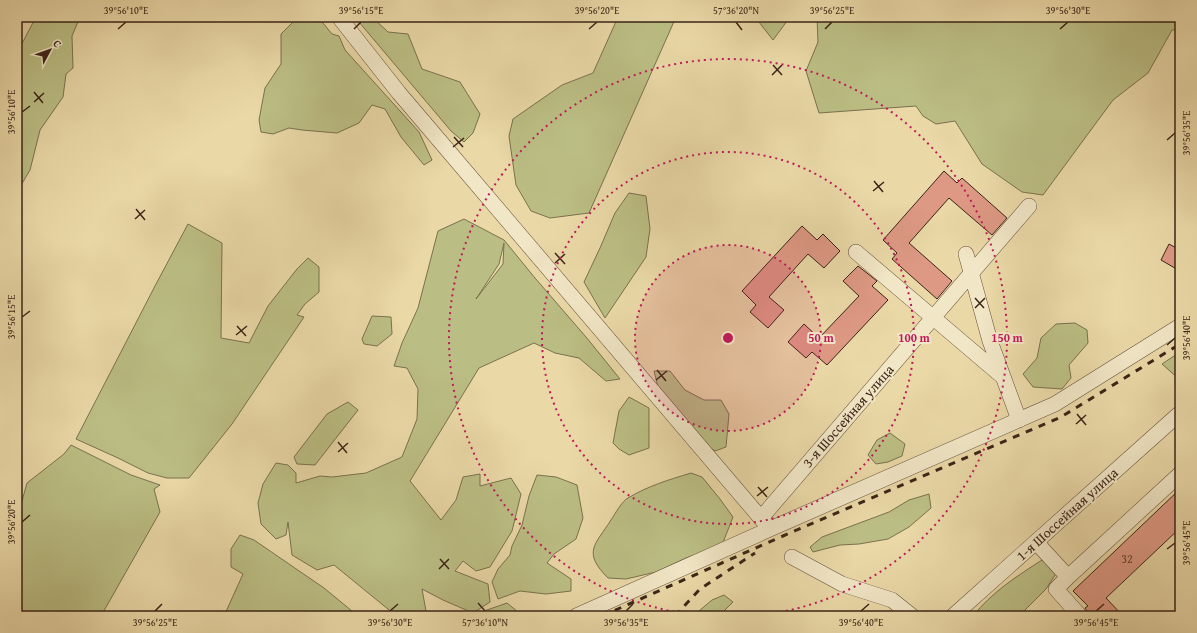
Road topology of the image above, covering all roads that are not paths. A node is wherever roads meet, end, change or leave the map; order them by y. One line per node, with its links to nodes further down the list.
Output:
1 (339, 17): 12 (street)
2 (1029, 206): 5 (street, 3-я Шоссейная улица)
3 (856, 252): 6 (street)
4 (966, 254): 5 (street)
5 (971, 273): 6 (street, 3-я Шоссейная улица); 8 (street)
6 (933, 318): 8 (street); 12 (street, 3-я Шоссейная улица)
7 (1180, 326): 10 (street)
8 (1003, 377): 10 (street)
9 (1180, 413): 13 (street, 1-я Шоссейная улица)
10 (1019, 420): 12 (street)
11 (1180, 474): 15 (street)
12 (766, 523): 16 (street)
13 (1036, 542): 15 (street); 18 (street, 1-я Шоссейная улица)
14 (792, 557): 17 (street)
15 (1068, 577): 19 (street)
16 (576, 616)
17 (912, 616)
18 (953, 616)
19 (1080, 616)

